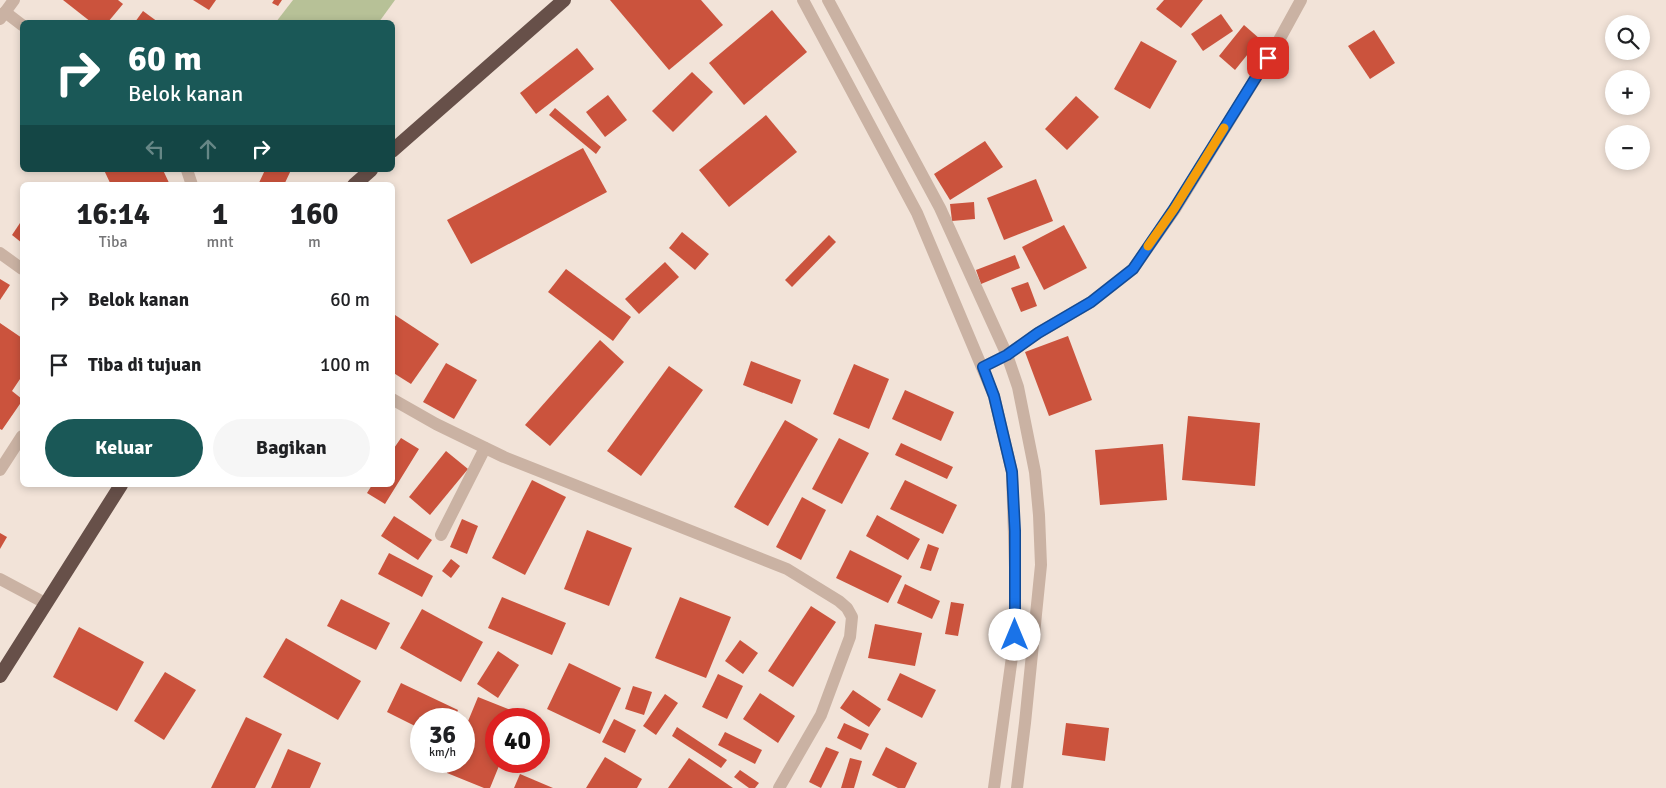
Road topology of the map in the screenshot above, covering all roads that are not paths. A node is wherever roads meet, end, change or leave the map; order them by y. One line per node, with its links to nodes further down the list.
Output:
1 (14, 0): 6 (street)
2 (564, 0): 8 (highway)
3 (803, 0): 14 (street)
4 (828, 0): 13 (street)
5 (1301, 0): 13 (street)
6 (2, 16): 7 (street)
7 (20, 24)
8 (395, 148)
9 (369, 172): 10 (highway)
10 (357, 182)
11 (0, 253): 12 (street)
12 (20, 268)
13 (1007, 355): 14 (street); 26 (street)
14 (983, 367): 25 (street)
15 (395, 401): 17 (street)
16 (20, 439): 18 (street)
17 (485, 448): 20 (street); 24 (street)
18 (0, 470)
19 (120, 487): 22 (highway)
20 (441, 535)
21 (0, 579): 22 (street)
22 (45, 604): 23 (highway)
23 (0, 676)
24 (779, 788)
25 (994, 788)
26 (1017, 788)

